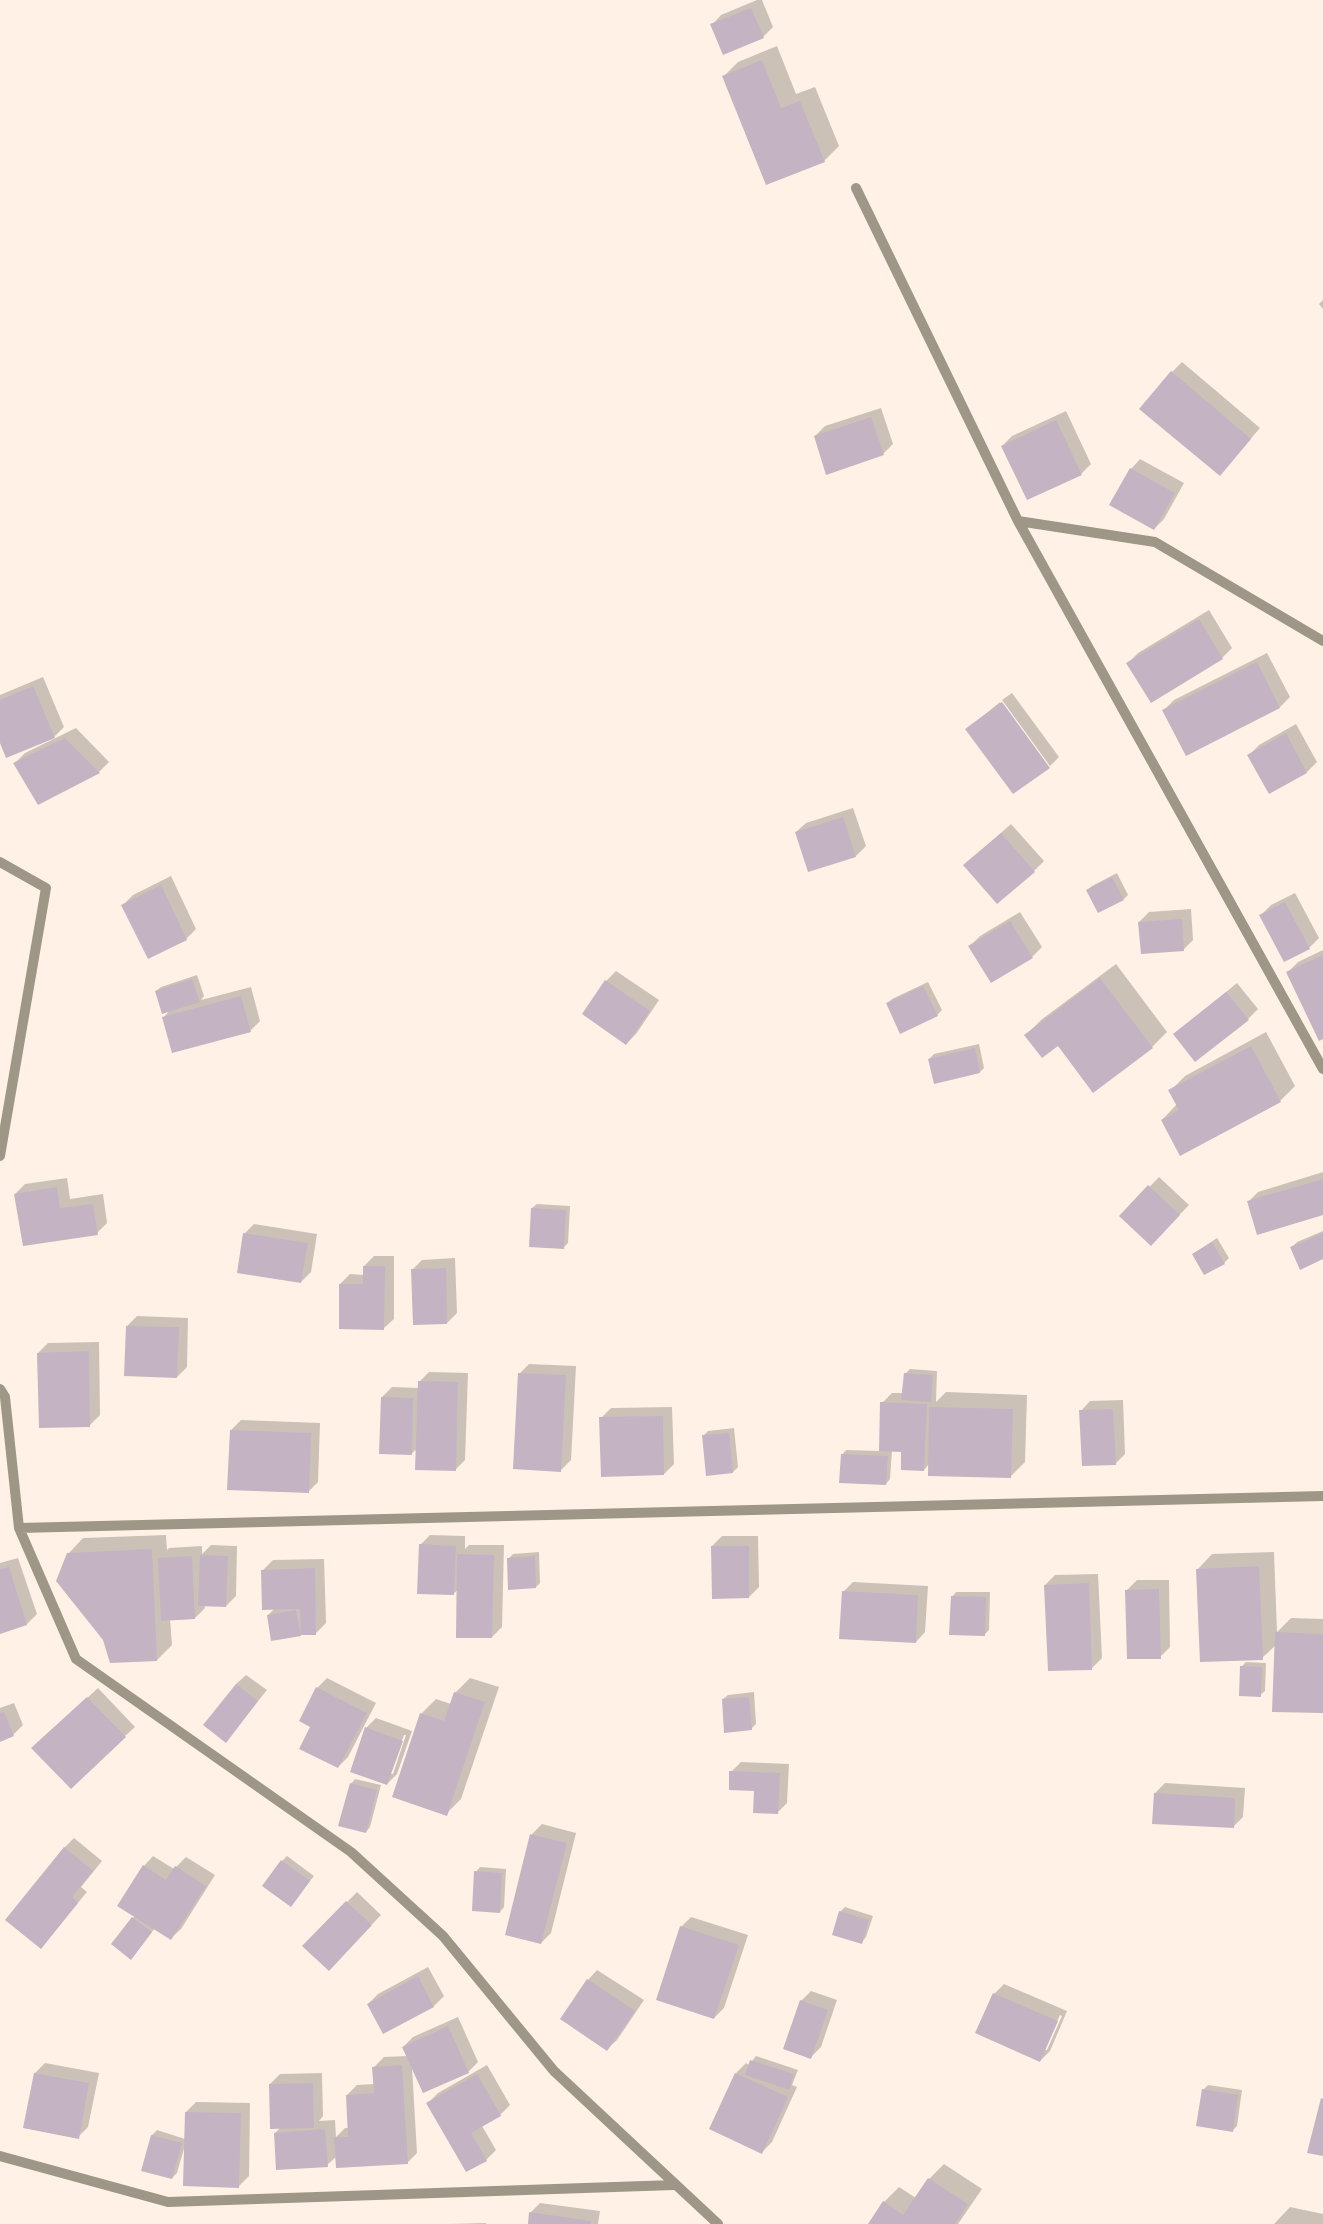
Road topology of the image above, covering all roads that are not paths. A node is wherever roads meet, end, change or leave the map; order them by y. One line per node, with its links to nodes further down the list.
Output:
1 (856, 188): 2 (street)
2 (1018, 522): 3 (street); 5 (street)
3 (1323, 641)
4 (0, 862): 6 (street)
5 (1323, 1069)
6 (0, 1156)
7 (0, 1388): 9 (street)
8 (1323, 1496): 9 (street)
9 (19, 1528): 11 (street)
10 (0, 2156): 11 (street)
11 (674, 2185): 12 (street)
12 (718, 2224)

